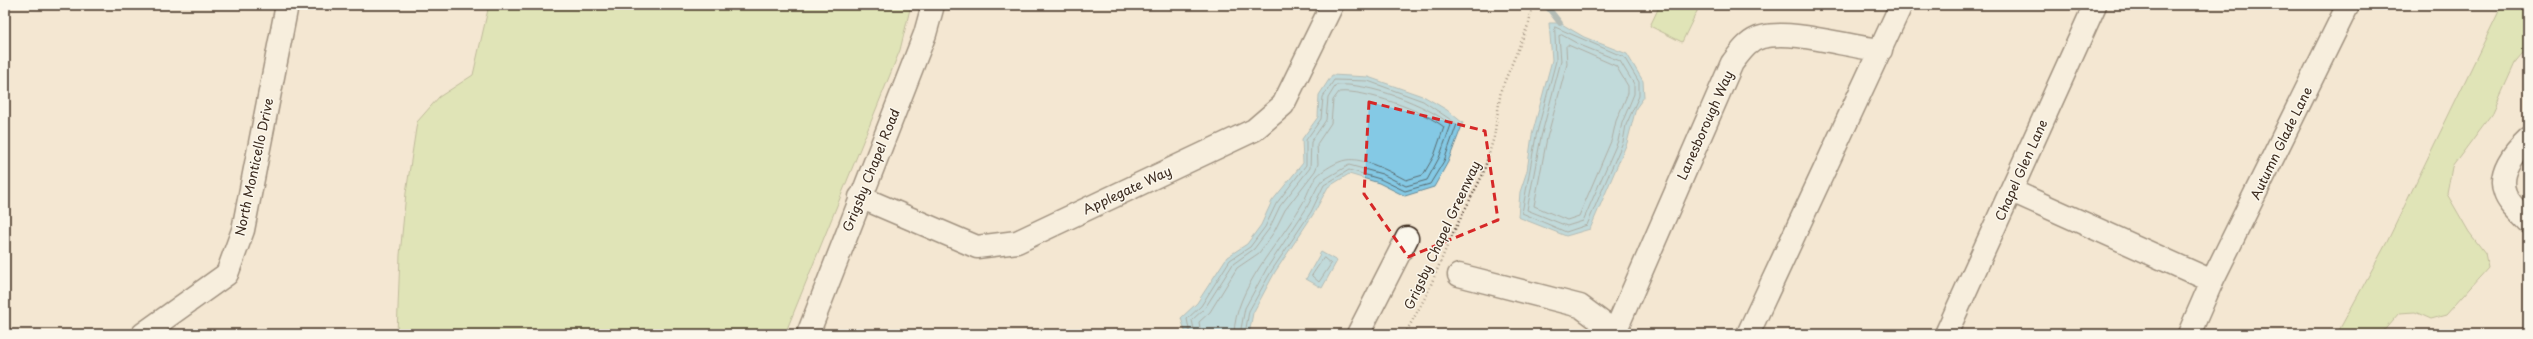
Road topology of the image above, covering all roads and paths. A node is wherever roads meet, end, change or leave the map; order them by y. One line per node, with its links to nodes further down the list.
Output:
1 (287, 5): 17 (street, North Monticello Drive)
2 (932, 5): 11 (street, Grigsby Chapel Road)
3 (1332, 5): 11 (street, Applegate Way)
4 (1533, 5): 20 (path, Grigsby Chapel Greenway)
5 (1901, 5): 8 (street)
6 (2095, 5): 10 (street, Chapel Glen Lane)
7 (2348, 5): 15 (street, Autumn Glade Lane)
8 (1881, 50): 16 (street, Lanesborough Way); 21 (street)
9 (2528, 139): 12 (street)
10 (2012, 191): 15 (street); 22 (street, Chapel Glen Lane)
11 (860, 198): 18 (street, Grigsby Chapel Road)
12 (2528, 222)
13 (1407, 238): 19 (street)
14 (1459, 276): 16 (street)
15 (2212, 281): 23 (street, Autumn Glade Lane)
16 (1616, 333)
17 (143, 334)
18 (808, 334)
19 (1358, 334)
20 (1404, 334)
21 (1748, 334)
22 (1946, 334)
23 (2189, 334)

